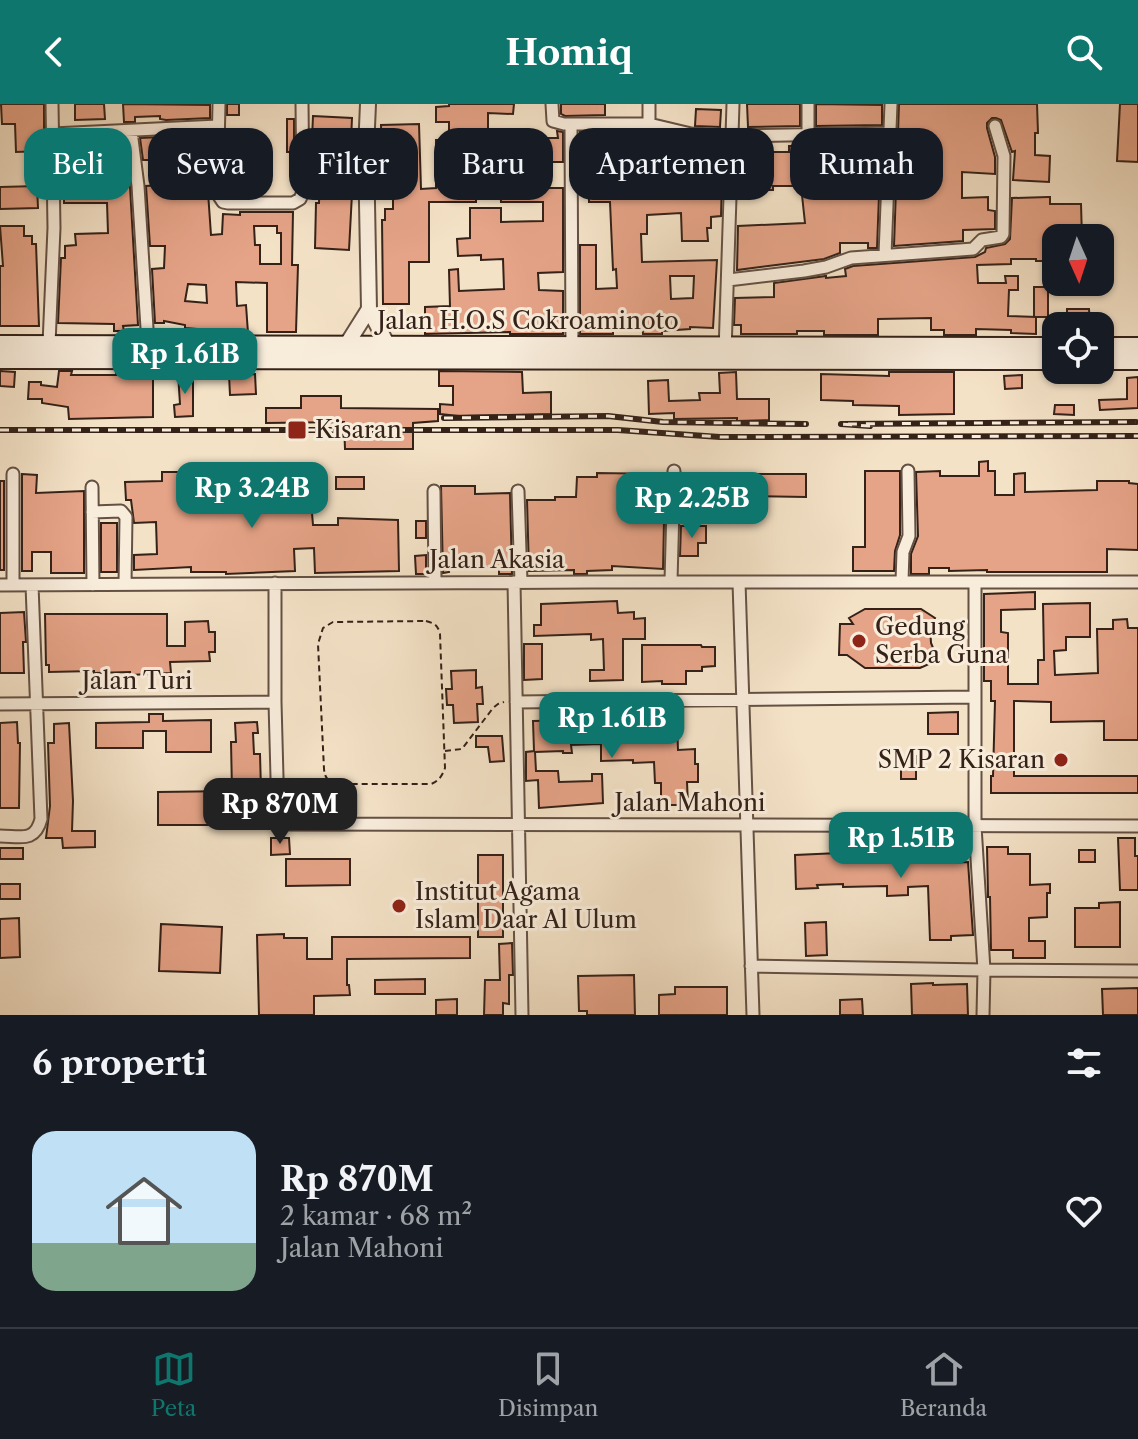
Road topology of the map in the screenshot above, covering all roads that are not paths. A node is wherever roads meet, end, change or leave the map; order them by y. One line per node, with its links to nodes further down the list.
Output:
1 (52, 104): 14 (street)
2 (219, 104): 12 (street)
3 (302, 104): 15 (street)
4 (368, 104): 16 (street)
5 (552, 104): 10 (street)
6 (649, 104): 11 (street)
7 (733, 104): 18 (street)
8 (808, 104): 19 (street)
9 (891, 104): 20 (street)
10 (571, 124): 11 (street); 36 (street)
11 (649, 124): 17 (street)
12 (218, 126): 21 (street); 24 (street)
13 (995, 126): 28 (street)
14 (53, 128)
15 (303, 128)
16 (367, 128)
17 (666, 128)
18 (733, 128)
19 (808, 128)
20 (891, 128)
21 (132, 131)
22 (132, 139): 33 (street)
23 (54, 200): 32 (street)
24 (298, 200)
25 (367, 200): 30 (street)
26 (731, 200): 29 (street)
27 (888, 200): 28 (street)
28 (885, 255): 29 (street)
29 (728, 280): 40 (street)
30 (369, 309): 34 (street); 35 (street)
31 (0, 344): 32 (main road, Jalan H.O.S Cokroaminoto)
32 (49, 344): 33 (main road, Jalan H.O.S Cokroaminoto)
33 (148, 344): 34 (main road, Jalan H.O.S Cokroaminoto)
34 (347, 344): 35 (main road, Jalan H.O.S Cokroaminoto)
35 (387, 344): 36 (main road, Jalan H.O.S Cokroaminoto)
36 (572, 345): 40 (main road, Jalan H.O.S Cokroaminoto)
37 (1042, 346): 40 (main road, Jalan H.O.S Cokroaminoto)
38 (1114, 346): 39 (main road)
39 (1138, 346)
40 (725, 353): 41 (main road, Jalan H.O.S Cokroaminoto); 42 (main road, Jalan H.O.S Cokroaminoto)
41 (0, 360)
42 (1042, 361)
43 (1114, 361): 44 (main road)
44 (1138, 361)
45 (674, 471): 52 (street)
46 (908, 471): 53 (street)
47 (13, 474): 62 (street)
48 (92, 487): 51 (street)
49 (434, 491): 54 (street)
50 (518, 491): 55 (street)
51 (92, 512): 60 (street); 64 (street)
52 (671, 581): 55 (street, Jalan Akasia); 56 (street, Jalan Akasia)
53 (902, 581): 56 (street, Jalan Akasia); 57 (street, Jalan Akasia)
54 (435, 582): 55 (street, Jalan Akasia); 59 (street, Jalan Akasia)
55 (518, 582): 68 (street)
56 (739, 582): 66 (street)
57 (975, 582): 58 (street, Jalan Akasia); 65 (street)
58 (1138, 582)
59 (275, 583): 60 (street, Jalan Akasia); 67 (street)
60 (125, 584): 64 (street, Jalan Akasia)
61 (0, 585): 62 (street, Jalan Akasia)
62 (13, 585): 63 (street, Jalan Akasia)
63 (32, 585): 64 (street, Jalan Akasia); 70 (street)
64 (93, 585)
65 (975, 697): 66 (street); 73 (street)
66 (743, 699): 68 (street); 72 (street)
67 (275, 702): 70 (street, Jalan Turi); 71 (street, Jalan Mahoni)
68 (516, 702): 71 (street)
69 (0, 704): 70 (street, Jalan Turi)
70 (38, 704): 75 (street)
71 (519, 825): 72 (street, Jalan Mahoni); 79 (street)
72 (747, 825): 73 (street, Jalan Mahoni); 76 (street)
73 (975, 826): 74 (street, Jalan Mahoni); 77 (street)
74 (1138, 826)
75 (0, 836)
76 (751, 966): 77 (street); 80 (street)
77 (984, 970): 78 (street); 81 (street)
78 (1138, 971)
79 (522, 1015)
80 (753, 1015)
81 (983, 1015)

